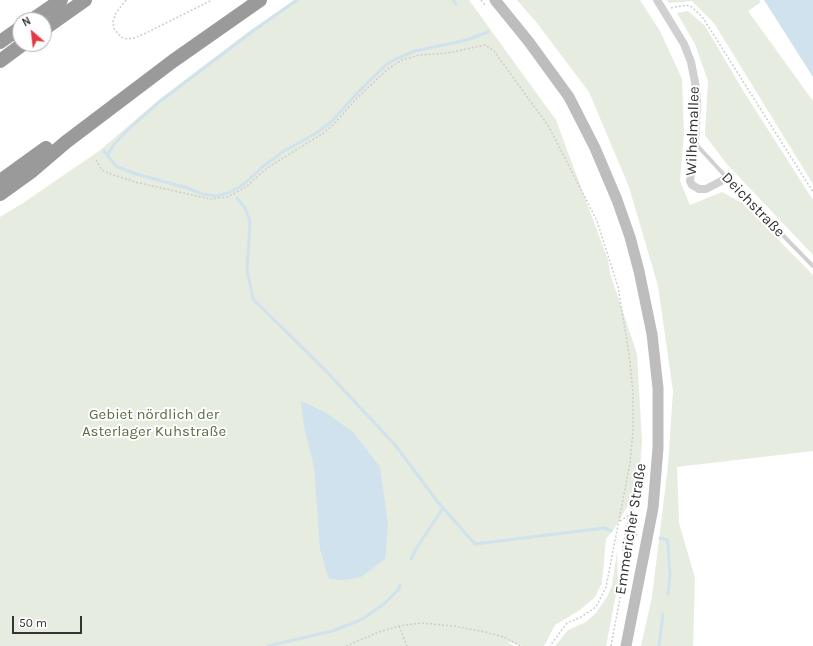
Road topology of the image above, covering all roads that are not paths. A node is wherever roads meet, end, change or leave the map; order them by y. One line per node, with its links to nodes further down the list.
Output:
1 (61, 0): 7 (highway)
2 (84, 0): 8 (highway)
3 (247, 0): 17 (highway)
4 (260, 0): 18 (highway)
5 (657, 0): 15 (street, Wilhelmallee)
6 (492, 4): 20 (main road, Emmericher Straße)
7 (44, 12)
8 (52, 22)
9 (12, 34): 10 (highway)
10 (0, 42)
11 (12, 49): 13 (highway)
12 (12, 51): 14 (highway)
13 (0, 56)
14 (0, 61)
15 (695, 142): 16 (lane, Deichstraße); 16 (street, Wilhelmallee)
16 (727, 178): 19 (lane, Deichstraße)
17 (0, 181)
18 (0, 194)
19 (813, 266)
20 (626, 646)

